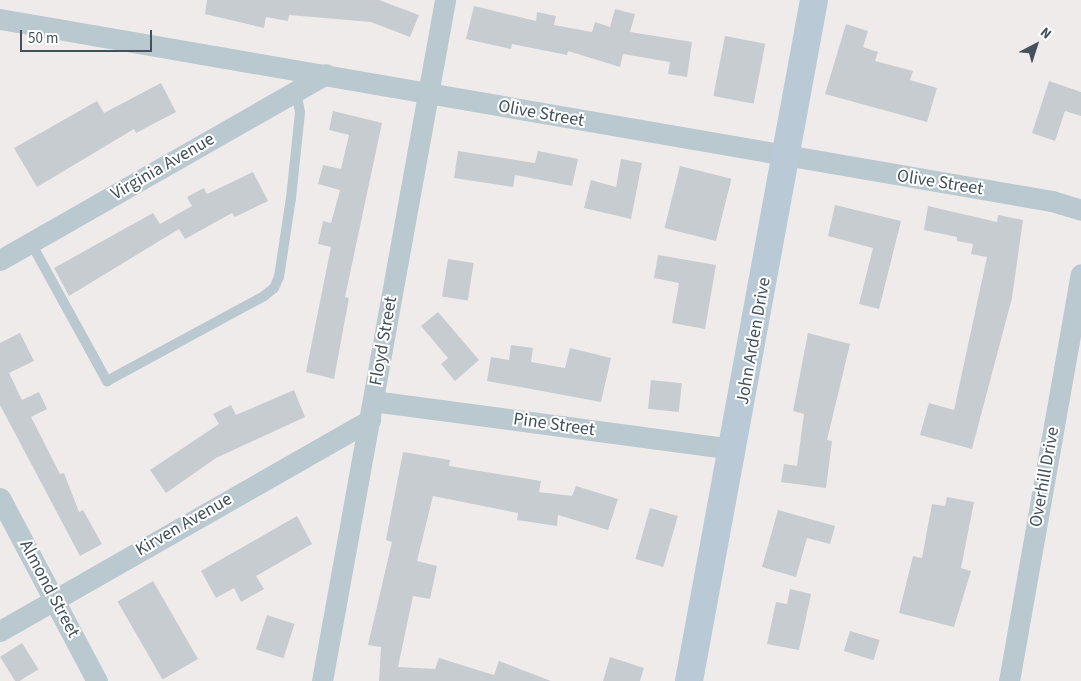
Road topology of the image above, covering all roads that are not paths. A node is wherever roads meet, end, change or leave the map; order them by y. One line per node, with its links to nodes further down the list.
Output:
1 (445, 0): 6 (street, Floyd Street)
2 (814, 0): 7 (street, John Arden Drive)
3 (0, 19): 4 (street, Olive Street)
4 (326, 74): 5 (street, Virginia Avenue); 6 (street, Olive Street)
5 (296, 91): 9 (street, Virginia Avenue); 9 (lane)
6 (428, 94): 7 (street, Olive Street); 12 (street, Floyd Street)
7 (787, 158): 8 (street, Olive Street); 13 (street, John Arden Drive)
8 (1081, 210)
9 (31, 242): 10 (street, Virginia Avenue)
10 (0, 260)
11 (1081, 274): 20 (street, Overhill Drive)
12 (372, 411): 13 (street, Pine Street); 15 (street, Kirven Avenue); 18 (street, Floyd Street)
13 (734, 449): 19 (street, John Arden Drive)
14 (0, 498): 15 (street, Almond Street)
15 (54, 600): 16 (street, Kirven Avenue); 17 (street, Almond Street)
16 (0, 631)
17 (97, 681)
18 (322, 681)
19 (689, 681)
20 (1009, 681)

